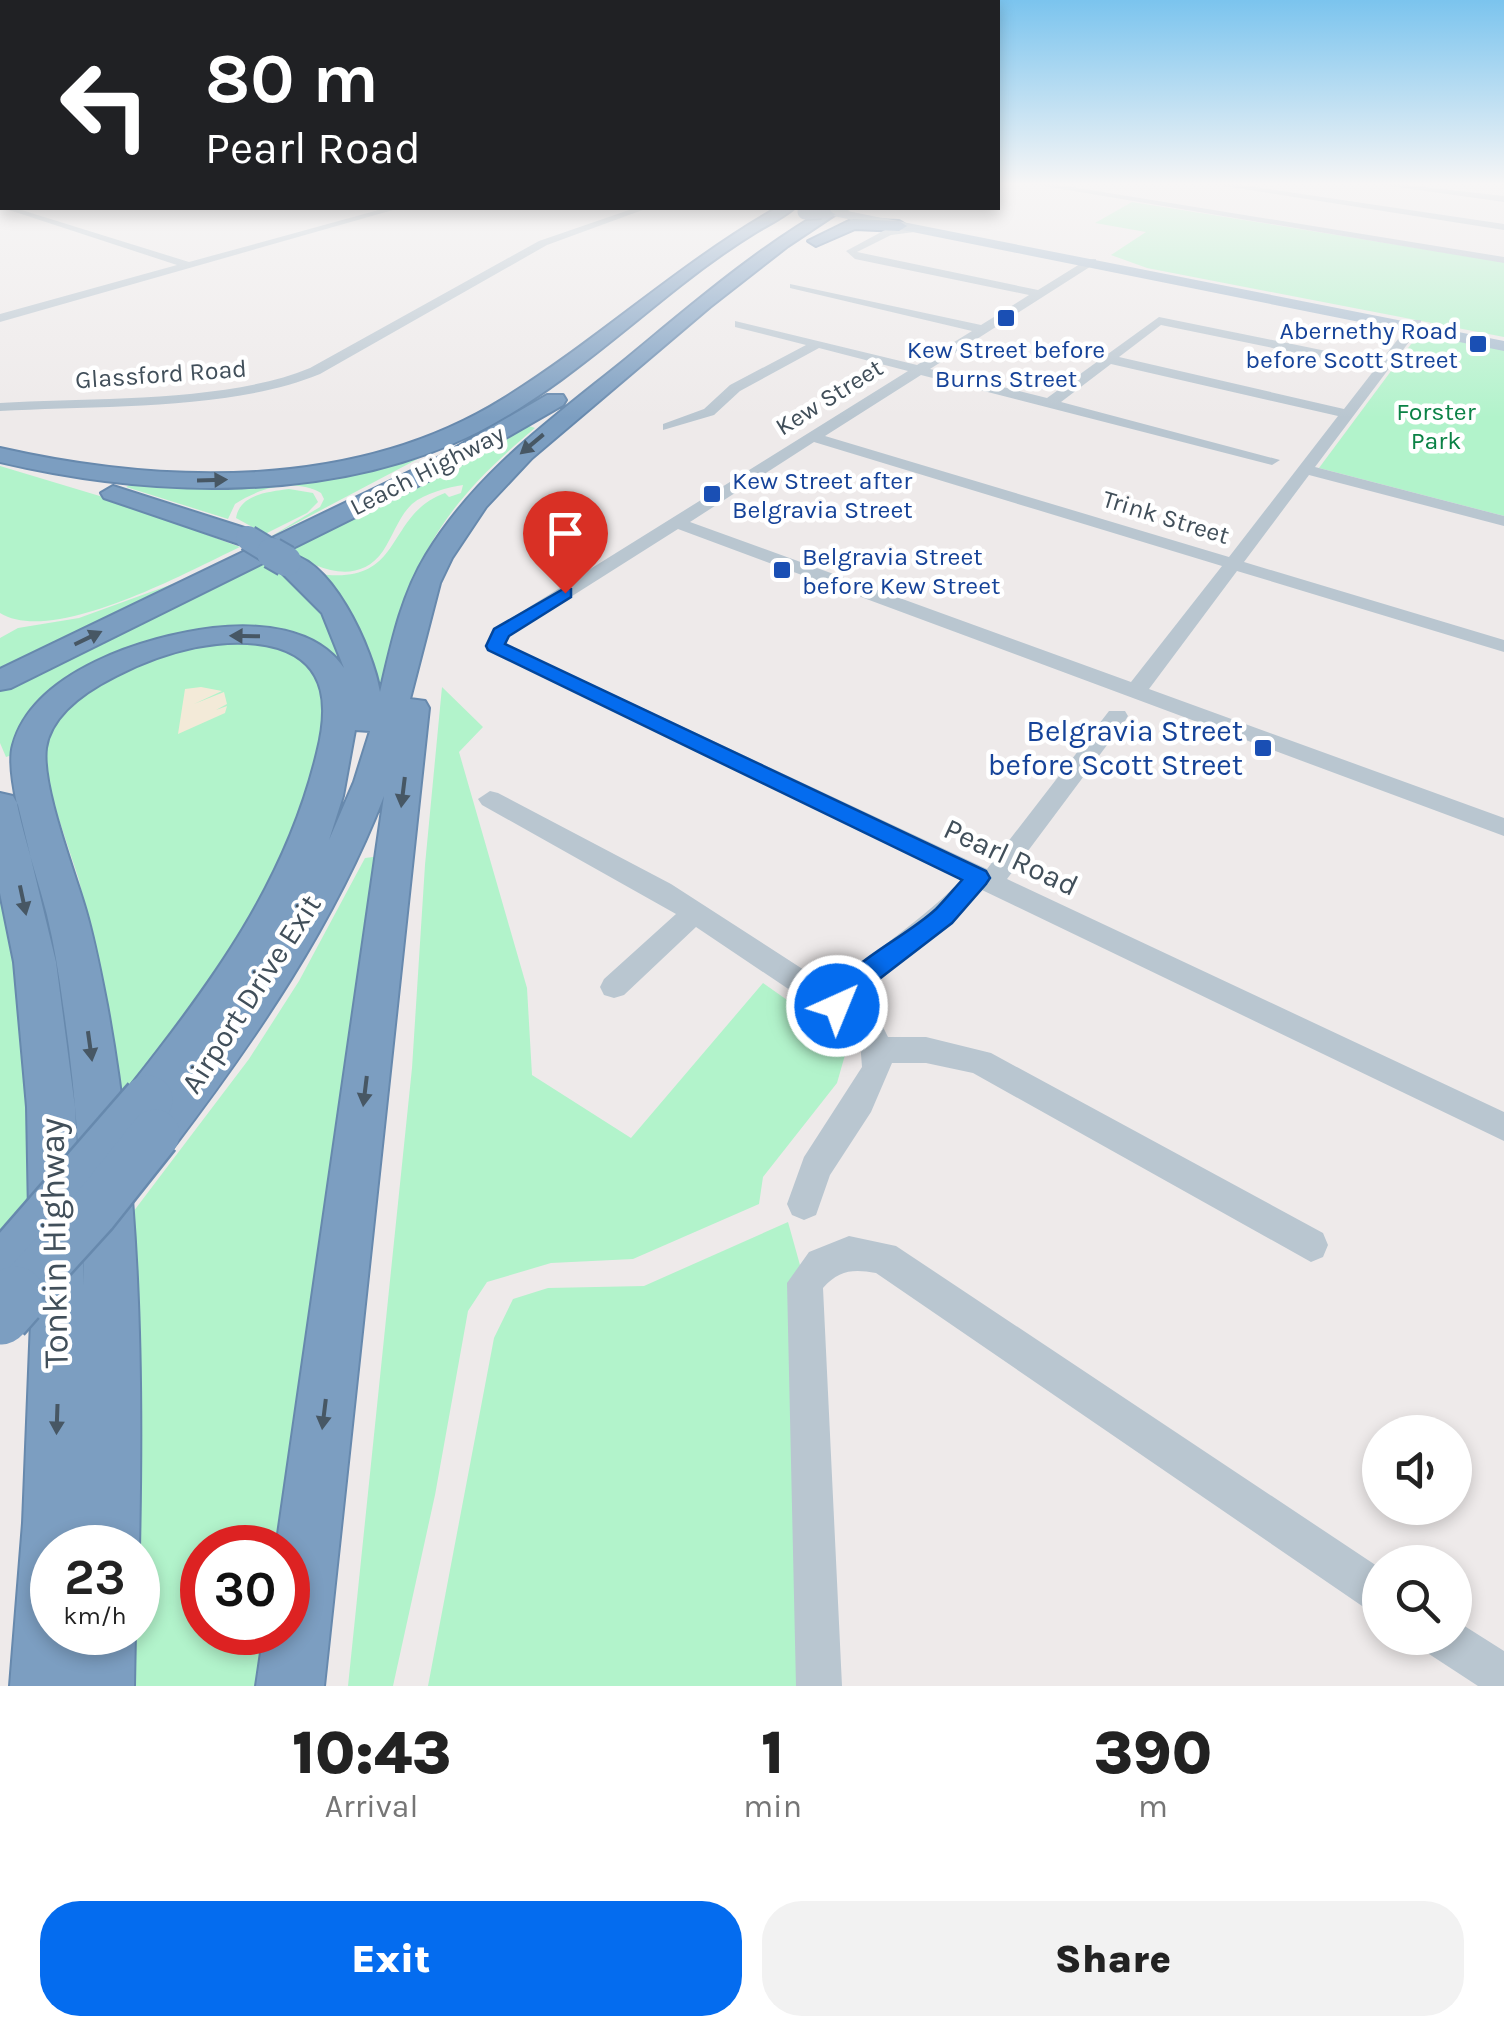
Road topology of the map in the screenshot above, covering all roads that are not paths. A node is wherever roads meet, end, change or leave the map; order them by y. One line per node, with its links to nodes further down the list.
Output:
1 (173, 261): 12 (street)
2 (208, 261): 12 (street)
3 (513, 261): 27 (street, Glassford Road)
4 (706, 261): 21 (highway)
5 (743, 261): 36 (highway, Leach Highway)
6 (759, 261): 23 (highway, Leach Highway)
7 (765, 261): 23 (highway)
8 (878, 261): 14 (street)
9 (1077, 261): 11 (main road)
10 (1079, 261): 11 (main road)
11 (1089, 263): 14 (street, Kew Street); 17 (main road)
12 (189, 266): 15 (street)
13 (794, 286): 18 (street)
14 (1039, 294): 18 (street, Kew Street)
15 (0, 318)
16 (739, 324): 20 (street)
17 (1415, 325): 19 (main road); 24 (street)
18 (981, 330): 25 (street, Kew Street)
19 (1504, 343)
20 (817, 344): 25 (street); 29 (street)
21 (592, 346): 31 (highway, one-way to 21); 36 (highway)
22 (1108, 359): 24 (street); 26 (street); 28 (street)
23 (630, 366): 38 (highway, Leach Highway, one-way to 38)
24 (1384, 367): 28 (street)
25 (920, 370): 26 (street); 30 (street, Kew Street)
26 (1050, 404): 32 (street)
27 (0, 407)
28 (1347, 414): 33 (street)
29 (668, 428)
30 (813, 437): 35 (street, Kew Street); 37 (street, Trink Street)
31 (0, 458): 48 (highway, bridge)
32 (1272, 460)
33 (1305, 469): 34 (street); 37 (street)
34 (1504, 521)
35 (677, 523): 39 (street, Kew Street); 42 (street)
36 (314, 528): 41 (highway, Leach Highway, one-way to 36)
37 (1234, 564): 40 (street, Trink Street); 42 (street)
38 (414, 625): 48 (highway, Airport Drive Exit); 66 (highway, one-way to 66)
39 (494, 642): 47 (street, Pearl Road)
40 (1504, 646)
41 (0, 681)
42 (1135, 692): 46 (street)
43 (1118, 716): 47 (street)
44 (490, 799): 49 (street)
45 (0, 805): 64 (highway, Tonkin Highway, one-way to 64)
46 (1504, 827)
47 (984, 880): 51 (street); 54 (street, Pearl Road)
48 (310, 906): 53 (highway, Airport Drive Exit)
49 (694, 913): 50 (street); 51 (street)
50 (614, 987)
51 (837, 1006): 52 (street)
52 (878, 1050): 55 (street); 56 (street)
53 (152, 1117): 57 (highway, bridge); 58 (highway, Airport Drive Exit, bridge); 59 (highway, one-way to 59)
54 (1504, 1127)
55 (804, 1204)
56 (1311, 1245)
57 (0, 1270)
58 (0, 1314)
59 (107, 1525)
60 (1362, 1581): 67 (street)
61 (101, 1655): 65 (highway)
62 (1471, 1655): 63 (street)
63 (1504, 1677)
64 (44, 1686)
65 (100, 1686)
66 (290, 1686)
67 (820, 1686)

